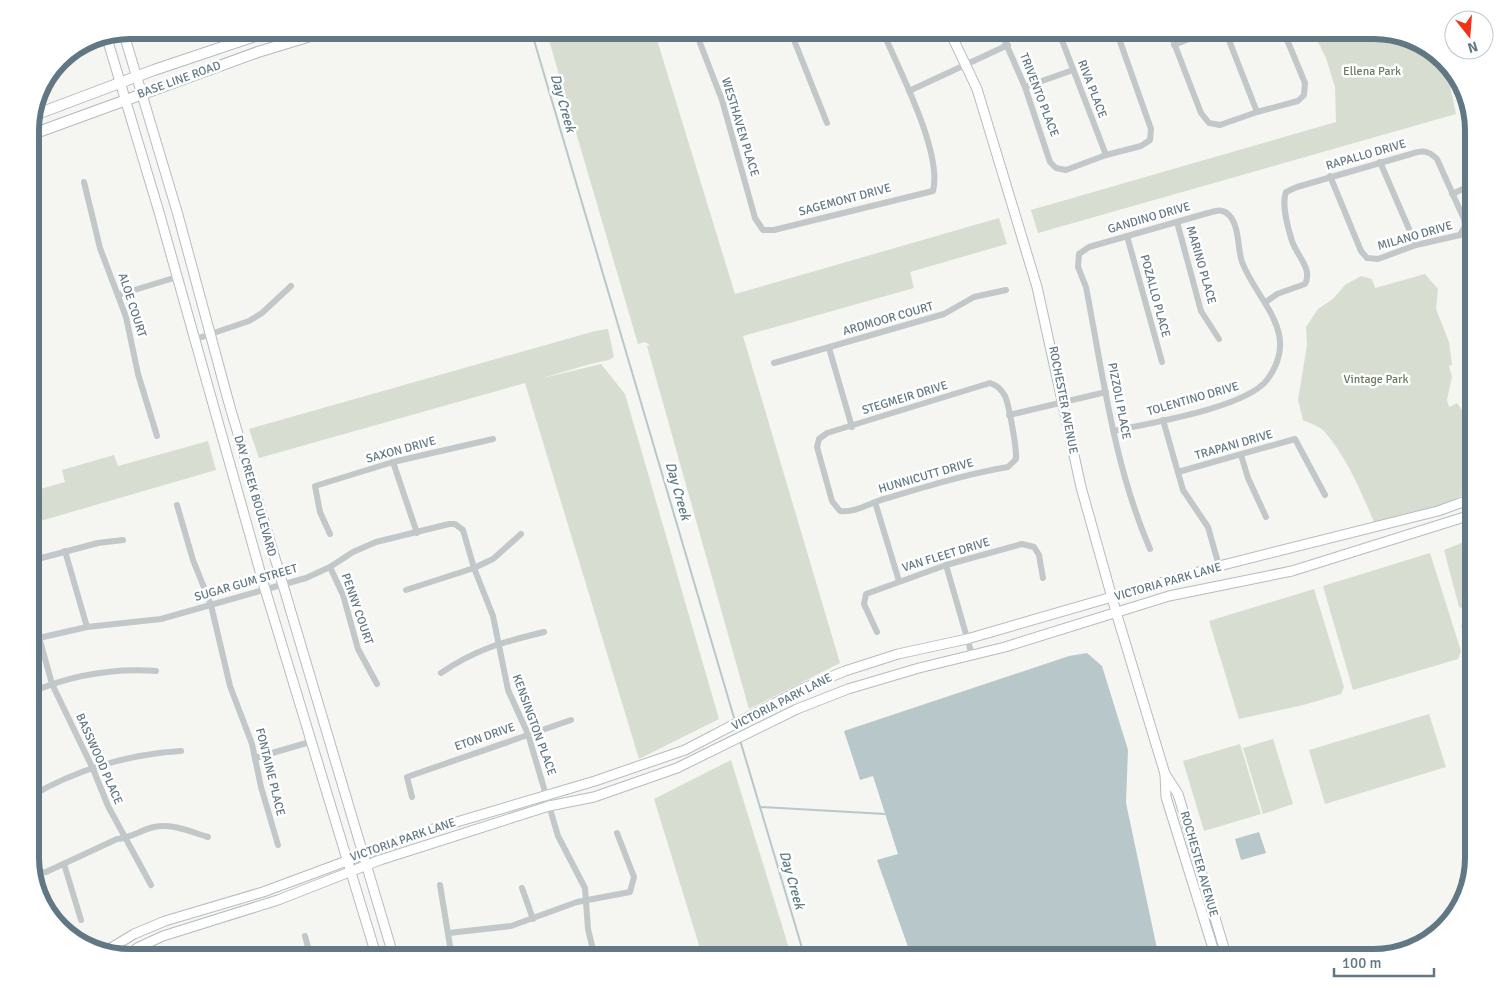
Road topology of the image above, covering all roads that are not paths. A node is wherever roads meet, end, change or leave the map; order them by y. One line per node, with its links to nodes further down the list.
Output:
1 (126, 39): 20 (street, DAY CREEK BOULEVARD)
2 (246, 39): 20 (main road, BASE LINE ROAD)
3 (301, 39): 24 (main road, BASE LINE ROAD)
4 (699, 39): 37 (street, WESTHAVEN PLACE)
5 (794, 39): 28 (street)
6 (886, 39): 23 (street)
7 (954, 39): 18 (street, ROCHESTER AVENUE)
8 (1005, 39): 16 (street, TRIVENTO PLACE)
9 (1061, 39): 19 (street, RIVA PLACE)
10 (1119, 39): 30 (street)
11 (1172, 39): 17 (street)
12 (1189, 39): 17 (street)
13 (1229, 39): 26 (street)
14 (1287, 39): 26 (street)
15 (108, 41): 21 (street, DAY CREEK BOULEVARD)
16 (1008, 45): 18 (street); 22 (street, TRIVENTO PLACE)
17 (1174, 45): 26 (street)
18 (967, 65): 23 (street); 53 (street, ROCHESTER AVENUE)
19 (1073, 70): 22 (street); 30 (street, RIVA PLACE)
20 (137, 76): 21 (main road, BASE LINE ROAD); 24 (street, DAY CREEK BOULEVARD)
21 (120, 82): 25 (street, DAY CREEK BOULEVARD); 27 (main road, BASE LINE ROAD)
22 (1025, 87): 30 (street, TRIVENTO PLACE)
23 (909, 91): 37 (street, SAGEMONT DRIVE)
24 (142, 93): 25 (main road, BASE LINE ROAD); 46 (street, DAY CREEK BOULEVARD)
25 (125, 100): 29 (main road, BASE LINE ROAD); 41 (street, DAY CREEK BOULEVARD)
26 (1257, 112)
27 (41, 113)
28 (827, 123)
29 (39, 132)
30 (1106, 155)
31 (1380, 162): 32 (street, RAPALLO DRIVE); 35 (street, RAPALLO DRIVE); 39 (street)
32 (1330, 176): 39 (street, MILANO DRIVE); 45 (street, RAPALLO DRIVE)
33 (84, 182): 44 (street, ALOE COURT)
34 (1465, 188): 35 (street)
35 (1452, 194): 39 (street, MILANO DRIVE)
36 (1177, 222): 38 (street, GANDINO DRIVE); 45 (street, GANDINO DRIVE); 47 (street, MARINO PLACE)
37 (763, 230)
38 (1127, 236): 40 (street, GANDINO DRIVE); 50 (street, POZALLO PLACE)
39 (1416, 245)
40 (1078, 254): 52 (street, PIZZOLI PLACE)
41 (177, 277): 44 (street); 48 (street, DAY CREEK BOULEVARD)
42 (291, 286): 46 (street)
43 (1006, 290): 49 (street, ARDMOOR COURT)
44 (118, 295): 58 (street, ALOE COURT)
45 (1266, 302): 55 (street, TOLENTINO DRIVE)
46 (209, 335): 48 (street); 84 (street, DAY CREEK BOULEVARD)
47 (1219, 339)
48 (193, 340): 85 (street, DAY CREEK BOULEVARD)
49 (829, 348): 51 (street, ARDMOOR COURT); 56 (street)
50 (1162, 362)
51 (774, 363)
52 (1106, 392): 53 (street); 57 (street, PIZZOLI PLACE)
53 (1063, 402): 54 (street); 87 (street, ROCHESTER AVENUE)
54 (1009, 415): 56 (street, STEGMEIR DRIVE); 65 (street, HUNNICUTT DRIVE)
55 (1164, 420): 57 (street, TOLENTINO DRIVE); 62 (street)
56 (852, 427): 67 (street, STEGMEIR DRIVE)
57 (1113, 431): 75 (street, PIZZOLI PLACE)
58 (158, 436)
59 (493, 438): 61 (street, SAXON DRIVE)
60 (1242, 455): 62 (street, TRAPANI DRIVE); 63 (street, TRAPANI DRIVE); 68 (street)
61 (393, 462): 71 (street); 72 (street, SAXON DRIVE)
62 (1178, 472): 79 (street)
63 (1325, 495)
64 (1465, 501): 79 (street, VICTORIA PARK LANE)
65 (875, 502): 67 (street, HUNNICUTT DRIVE); 83 (street)
66 (177, 505): 88 (street, FONTAINE PLACE)
67 (840, 511)
68 (1266, 517)
69 (1465, 517): 89 (street, VICTORIA PARK LANE)
70 (459, 527): 71 (street, SUGAR GUM STREET); 81 (street, KENSINGTON PLACE)
71 (416, 533): 80 (street, SUGAR GUM STREET)
72 (330, 534)
73 (521, 534): 81 (street)
74 (123, 540): 76 (street)
75 (1150, 549)
76 (66, 551): 77 (street); 90 (street)
77 (39, 558)
78 (946, 566): 82 (street, VAN FLEET DRIVE); 83 (street, VAN FLEET DRIVE); 94 (street)
79 (1219, 566): 87 (street, VICTORIA PARK LANE)
80 (330, 567): 84 (street, SUGAR GUM STREET); 101 (street, PENNY COURT)
81 (474, 568): 86 (street); 96 (street, KENSINGTON PLACE)
82 (1043, 578)
83 (899, 581): 92 (street, VAN FLEET DRIVE)
84 (281, 584): 85 (street, SUGAR GUM STREET); 118 (street, DAY CREEK BOULEVARD)
85 (264, 589): 88 (street, SUGAR GUM STREET); 105 (street, DAY CREEK BOULEVARD)
86 (406, 590)
87 (1112, 598): 89 (street, ROCHESTER AVENUE); 94 (street, VICTORIA PARK LANE)
88 (211, 605): 90 (street, SUGAR GUM STREET); 107 (street, FONTAINE PLACE)
89 (1116, 612): 97 (street, VICTORIA PARK LANE); 109 (street, ROCHESTER AVENUE)
90 (87, 627): 93 (street, SUGAR GUM STREET)
91 (544, 632): 96 (street)
92 (877, 632)
93 (39, 637)
94 (967, 639): 97 (street); 111 (street, VICTORIA PARK LANE)
95 (39, 640): 100 (street, BASSWOOD PLACE)
96 (499, 643): 99 (street); 104 (street, KENSINGTON PLACE)
97 (972, 655): 113 (street, VICTORIA PARK LANE)
98 (156, 671): 100 (street)
99 (441, 673)
100 (52, 684): 102 (street); 108 (street, BASSWOOD PLACE)
101 (377, 684)
102 (39, 689)
103 (571, 720): 104 (street, ETON DRIVE)
104 (528, 734): 111 (street, KENSINGTON PLACE); 112 (street, ETON DRIVE)
105 (310, 742): 107 (street); 119 (street, DAY CREEK BOULEVARD)
106 (180, 751): 108 (street)
107 (255, 758): 117 (street, FONTAINE PLACE)
108 (93, 769): 110 (street); 116 (street, BASSWOOD PLACE)
109 (1165, 774): 139 (street, ROCHESTER AVENUE); 140 (street, ROCHESTER AVENUE)
110 (39, 791)
111 (546, 795): 113 (street, KENSINGTON PLACE); 118 (street, VICTORIA PARK LANE)
112 (412, 797)
113 (549, 806): 121 (street, VICTORIA PARK LANE); 127 (street, KENSINGTON PLACE)
114 (617, 833): 127 (street)
115 (208, 837): 116 (street)
116 (125, 838): 120 (street); 124 (street, BASSWOOD PLACE)
117 (278, 845)
118 (363, 854): 119 (street, VICTORIA PARK LANE); 121 (street, DAY CREEK BOULEVARD)
119 (348, 860): 122 (street, DAY CREEK BOULEVARD); 132 (street, VICTORIA PARK LANE)
120 (64, 864): 123 (street); 129 (street)
121 (366, 865): 122 (street, VICTORIA PARK LANE); 136 (street, DAY CREEK BOULEVARD)
122 (351, 871): 133 (street, VICTORIA PARK LANE); 135 (street, DAY CREEK BOULEVARD)
123 (40, 873)
124 (151, 885)
125 (440, 885): 130 (street)
126 (522, 888): 128 (street)
127 (586, 900): 128 (street); 138 (street, KENSINGTON PLACE)
128 (533, 919): 130 (street)
129 (81, 920)
130 (449, 933): 137 (street)
131 (305, 936): 134 (street)
132 (112, 947)
133 (138, 949)
134 (309, 949)
135 (373, 949)
136 (391, 949)
137 (451, 949)
138 (593, 949)
139 (1213, 949)
140 (1224, 949)

